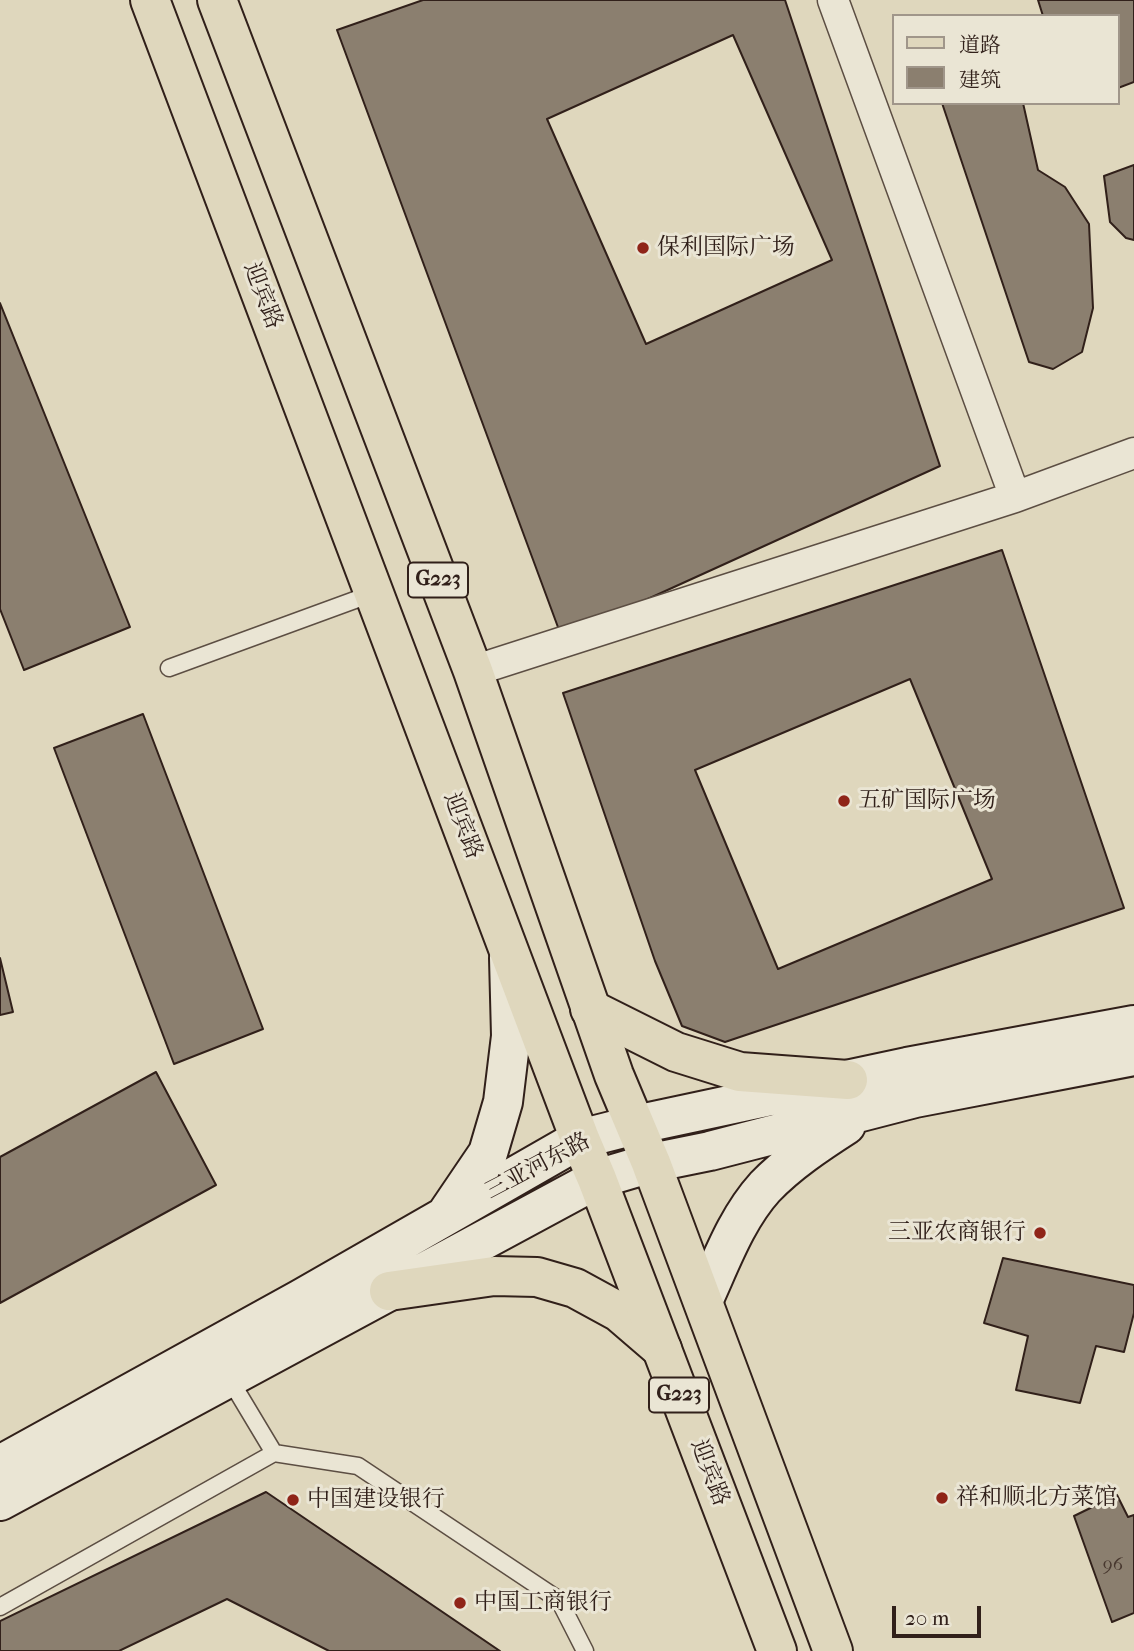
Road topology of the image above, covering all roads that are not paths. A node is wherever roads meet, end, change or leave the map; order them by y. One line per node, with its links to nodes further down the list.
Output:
1 (150, 0): 6 (main road, 迎宾路 / G223)
2 (217, 0): 8 (main road, G223)
3 (833, 0): 5 (street)
4 (1134, 453): 5 (street)
5 (1015, 497): 8 (street)
6 (374, 593): 7 (lane); 9 (main road, 迎宾路 / G223)
7 (169, 668)
8 (473, 671): 10 (main road, G223)
9 (508, 948): 16 (main road, 迎宾路 / G223); 19 (main road)
10 (590, 1009): 13 (main road); 15 (main road, G223)
11 (1134, 1026): 13 (main road, 三亚河东路)
12 (1134, 1056): 14 (main road, 三亚河东路)
13 (848, 1080): 15 (main road, 三亚河东路)
14 (872, 1109): 17 (main road, 三亚河东路); 21 (main road)
15 (635, 1125): 16 (main road, 三亚河东路); 17 (main road, G223)
16 (580, 1139): 18 (main road, 迎宾路 / G223); 19 (main road, 三亚河东路)
17 (652, 1163): 18 (main road, 三亚河东路); 21 (main road, G223)
18 (597, 1179): 20 (main road, 三亚河东路); 22 (main road, 迎宾路 / G223)
19 (444, 1217): 25 (main road, 三亚河东路)
20 (389, 1291): 22 (main road); 23 (main road, 三亚河东路)
21 (703, 1301): 30 (main road, G223)
22 (662, 1349): 29 (main road, 迎宾路 / G223)
23 (229, 1378): 24 (lane); 26 (main road, 三亚河东路)
24 (274, 1453): 27 (lane); 28 (lane)
25 (0, 1465)
26 (0, 1502)
27 (0, 1607)
28 (585, 1651)
29 (777, 1651)
30 (833, 1651)

